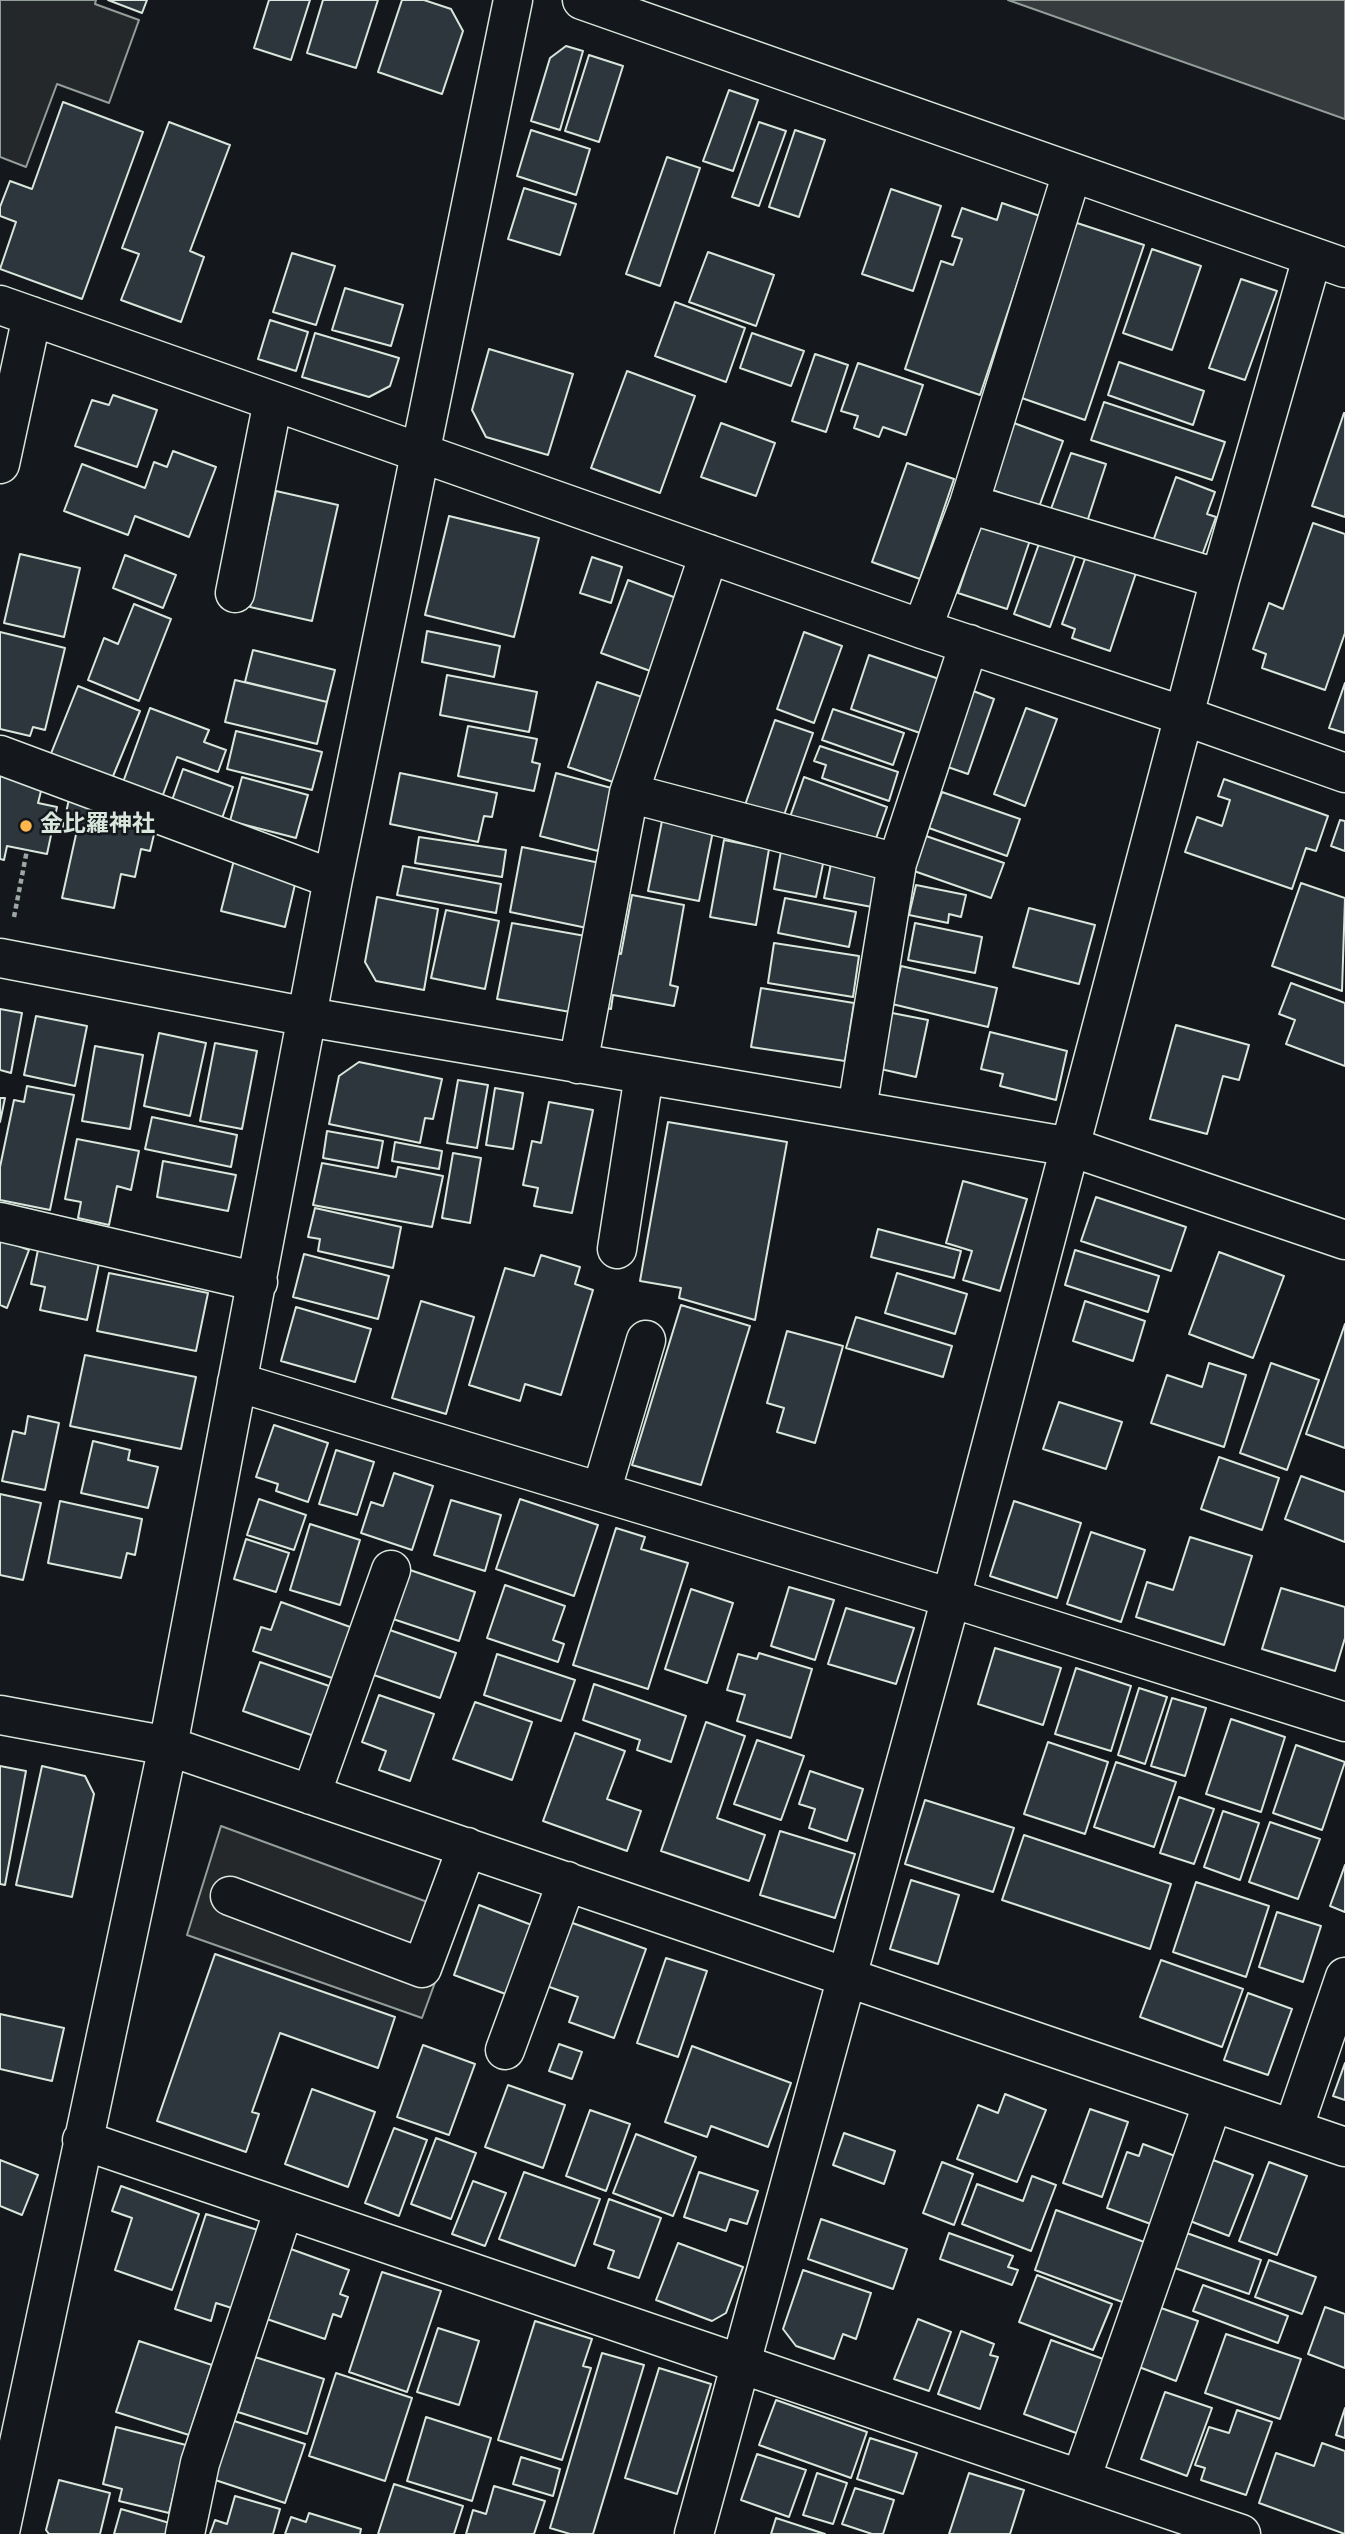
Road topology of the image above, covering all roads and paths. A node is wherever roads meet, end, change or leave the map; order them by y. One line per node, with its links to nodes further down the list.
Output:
1 (513, 0): 7 (street)
2 (582, 0): 3 (street)
3 (1072, 173): 4 (street); 9 (street)
4 (1328, 263): 11 (street)
5 (16, 310): 6 (street); 8 (street)
6 (273, 401): 7 (street); 12 (street)
7 (423, 453): 10 (street); 21 (street)
8 (0, 464)
9 (969, 504): 11 (street); 13 (street)
10 (709, 554): 13 (street); 18 (street)
11 (1220, 579): 15 (street)
12 (235, 593)
13 (922, 629): 14 (street)
14 (969, 643): 15 (street); 20 (street)
15 (1185, 716): 17 (street); 27 (street)
16 (0, 755): 21 (street)
17 (1345, 773)
18 (629, 793): 20 (street); 24 (street)
19 (27, 850): 22 (path)
20 (897, 863): 26 (street)
21 (333, 879): 23 (street)
22 (3, 958): 23 (street)
23 (308, 1017): 24 (street); 31 (street)
24 (578, 1064): 25 (street)
25 (645, 1075): 26 (street); 30 (street)
26 (857, 1109): 27 (street)
27 (1071, 1147): 29 (street); 36 (street)
28 (0, 1222): 31 (street)
29 (1345, 1240)
30 (617, 1249)
31 (258, 1282): 33 (street)
32 (646, 1340): 34 (street)
33 (237, 1382): 34 (street); 39 (street)
34 (601, 1492): 36 (street)
35 (391, 1570): 40 (street)
36 (951, 1598): 38 (street); 44 (street)
37 (0, 1715): 39 (street)
38 (1345, 1722)
39 (168, 1746): 40 (street); 49 (street)
40 (311, 1795): 41 (street)
41 (467, 1847): 42 (street); 43 (street)
42 (566, 1881): 44 (street); 46 (street)
43 (230, 1896)
44 (847, 1976): 47 (street); 52 (street)
45 (1345, 1977): 48 (street)
46 (505, 2050)
47 (1213, 2102): 48 (street); 53 (street)
48 (1293, 2129): 50 (street)
49 (82, 2140): 51 (street); 54 (street)
50 (1345, 2147)
51 (284, 2208): 52 (street); 55 (street)
52 (739, 2363): 53 (street); 56 (street)
53 (1081, 2479): 57 (street)
54 (0, 2532)
55 (185, 2534)
56 (694, 2534)
57 (1241, 2534)

